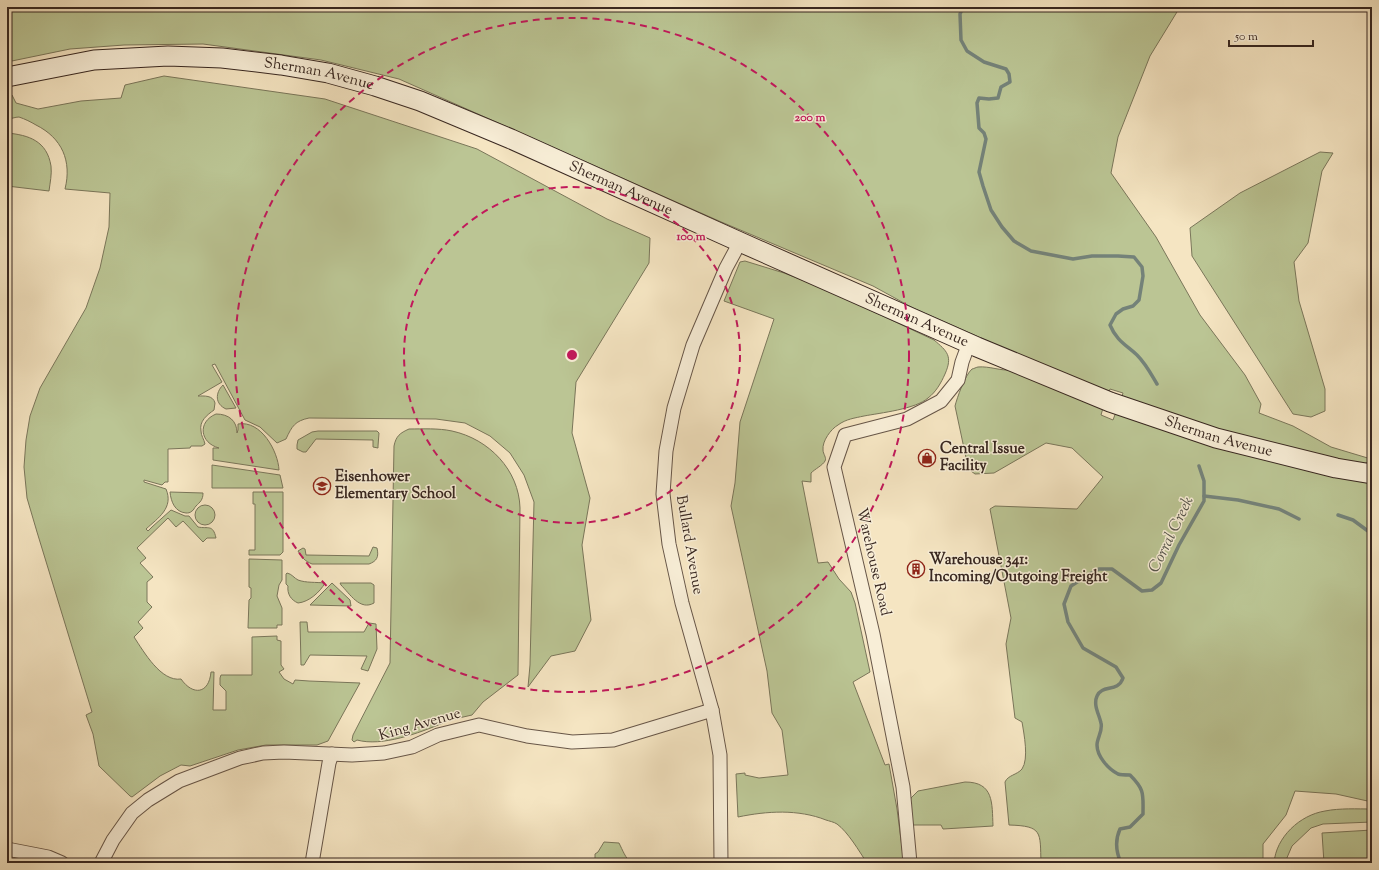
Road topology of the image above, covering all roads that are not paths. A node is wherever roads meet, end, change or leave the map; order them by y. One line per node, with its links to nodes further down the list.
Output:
1 (7, 76): 2 (street, Sherman Avenue)
2 (740, 242): 3 (street, Sherman Avenue); 5 (street, Bullard Avenue)
3 (968, 343): 4 (street, Sherman Avenue); 12 (street, Warehouse Road)
4 (1372, 474)
5 (712, 710): 6 (street, King Avenue); 11 (street, Bullard Avenue)
6 (332, 754): 9 (street, King Avenue); 10 (street)
7 (7, 848): 8 (street)
8 (62, 863)
9 (101, 863)
10 (312, 863)
11 (721, 863)
12 (910, 863)

